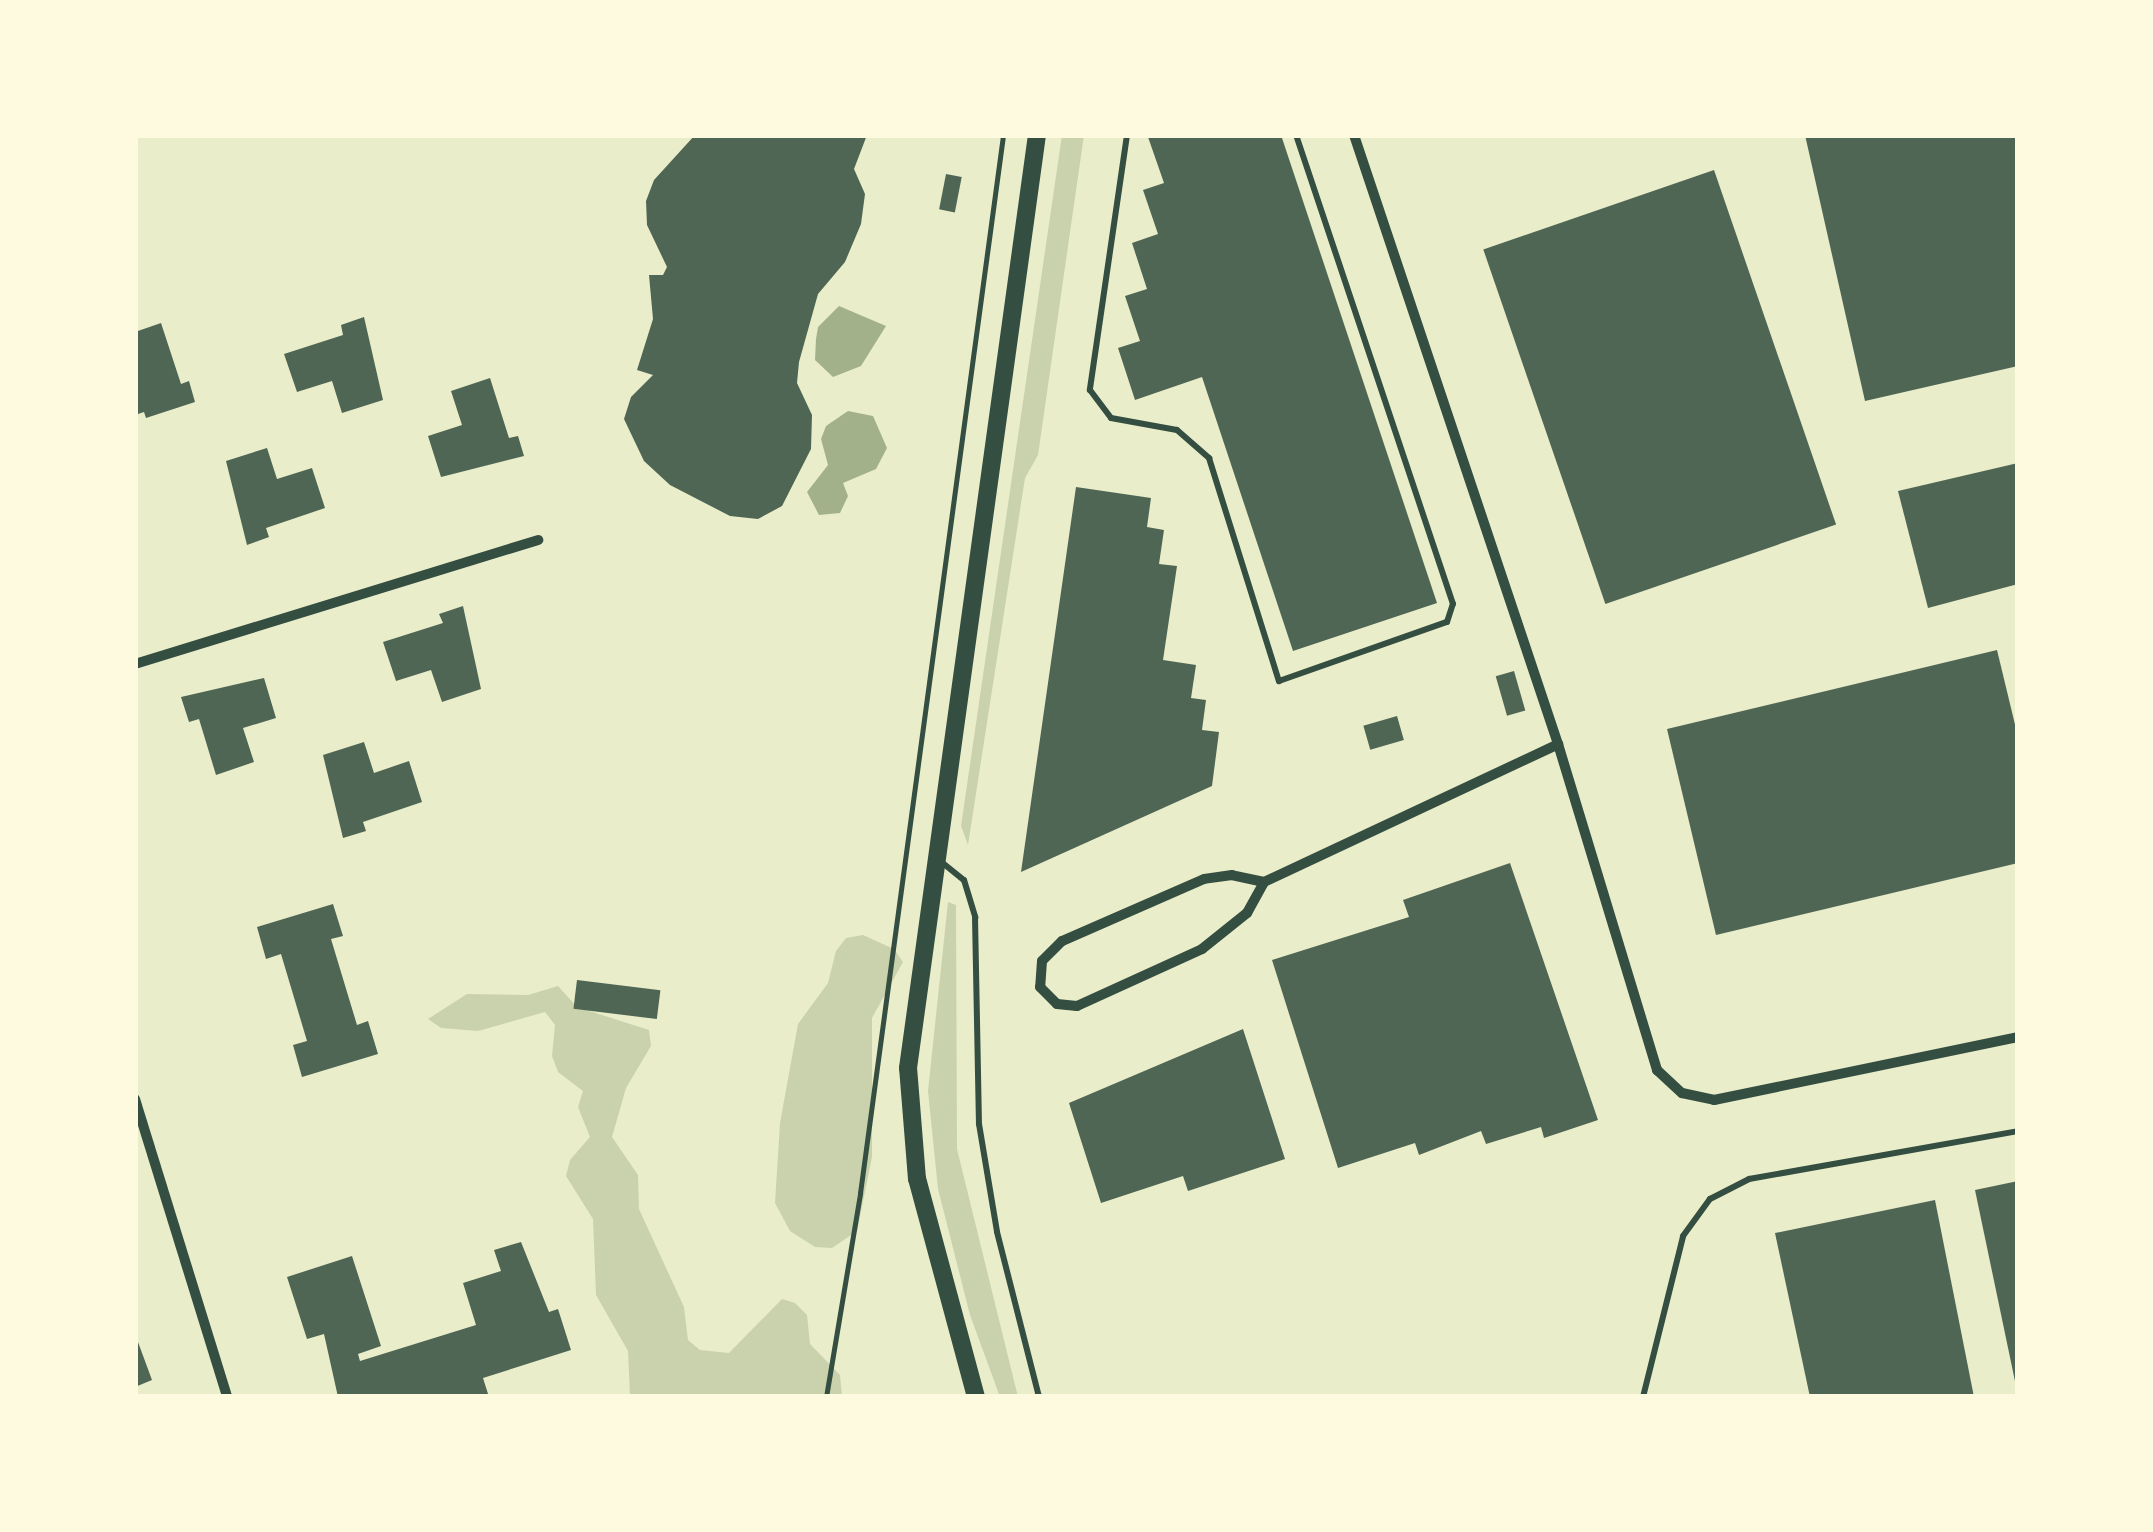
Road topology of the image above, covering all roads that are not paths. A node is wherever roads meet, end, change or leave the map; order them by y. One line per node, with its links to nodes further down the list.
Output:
1 (1037, 135): 8 (main road)
2 (1128, 135): 3 (lane)
3 (1296, 135)
4 (1354, 135): 7 (street)
5 (538, 540): 6 (street)
6 (135, 664)
7 (1558, 744): 9 (street); 10 (street)
8 (933, 857): 14 (main road); 15 (lane)
9 (1264, 882): 9 (street)
10 (2018, 1037)
11 (135, 1099): 13 (street)
12 (2018, 1132): 16 (lane)
13 (227, 1397)
14 (976, 1397)
15 (1039, 1397)
16 (1642, 1397)

